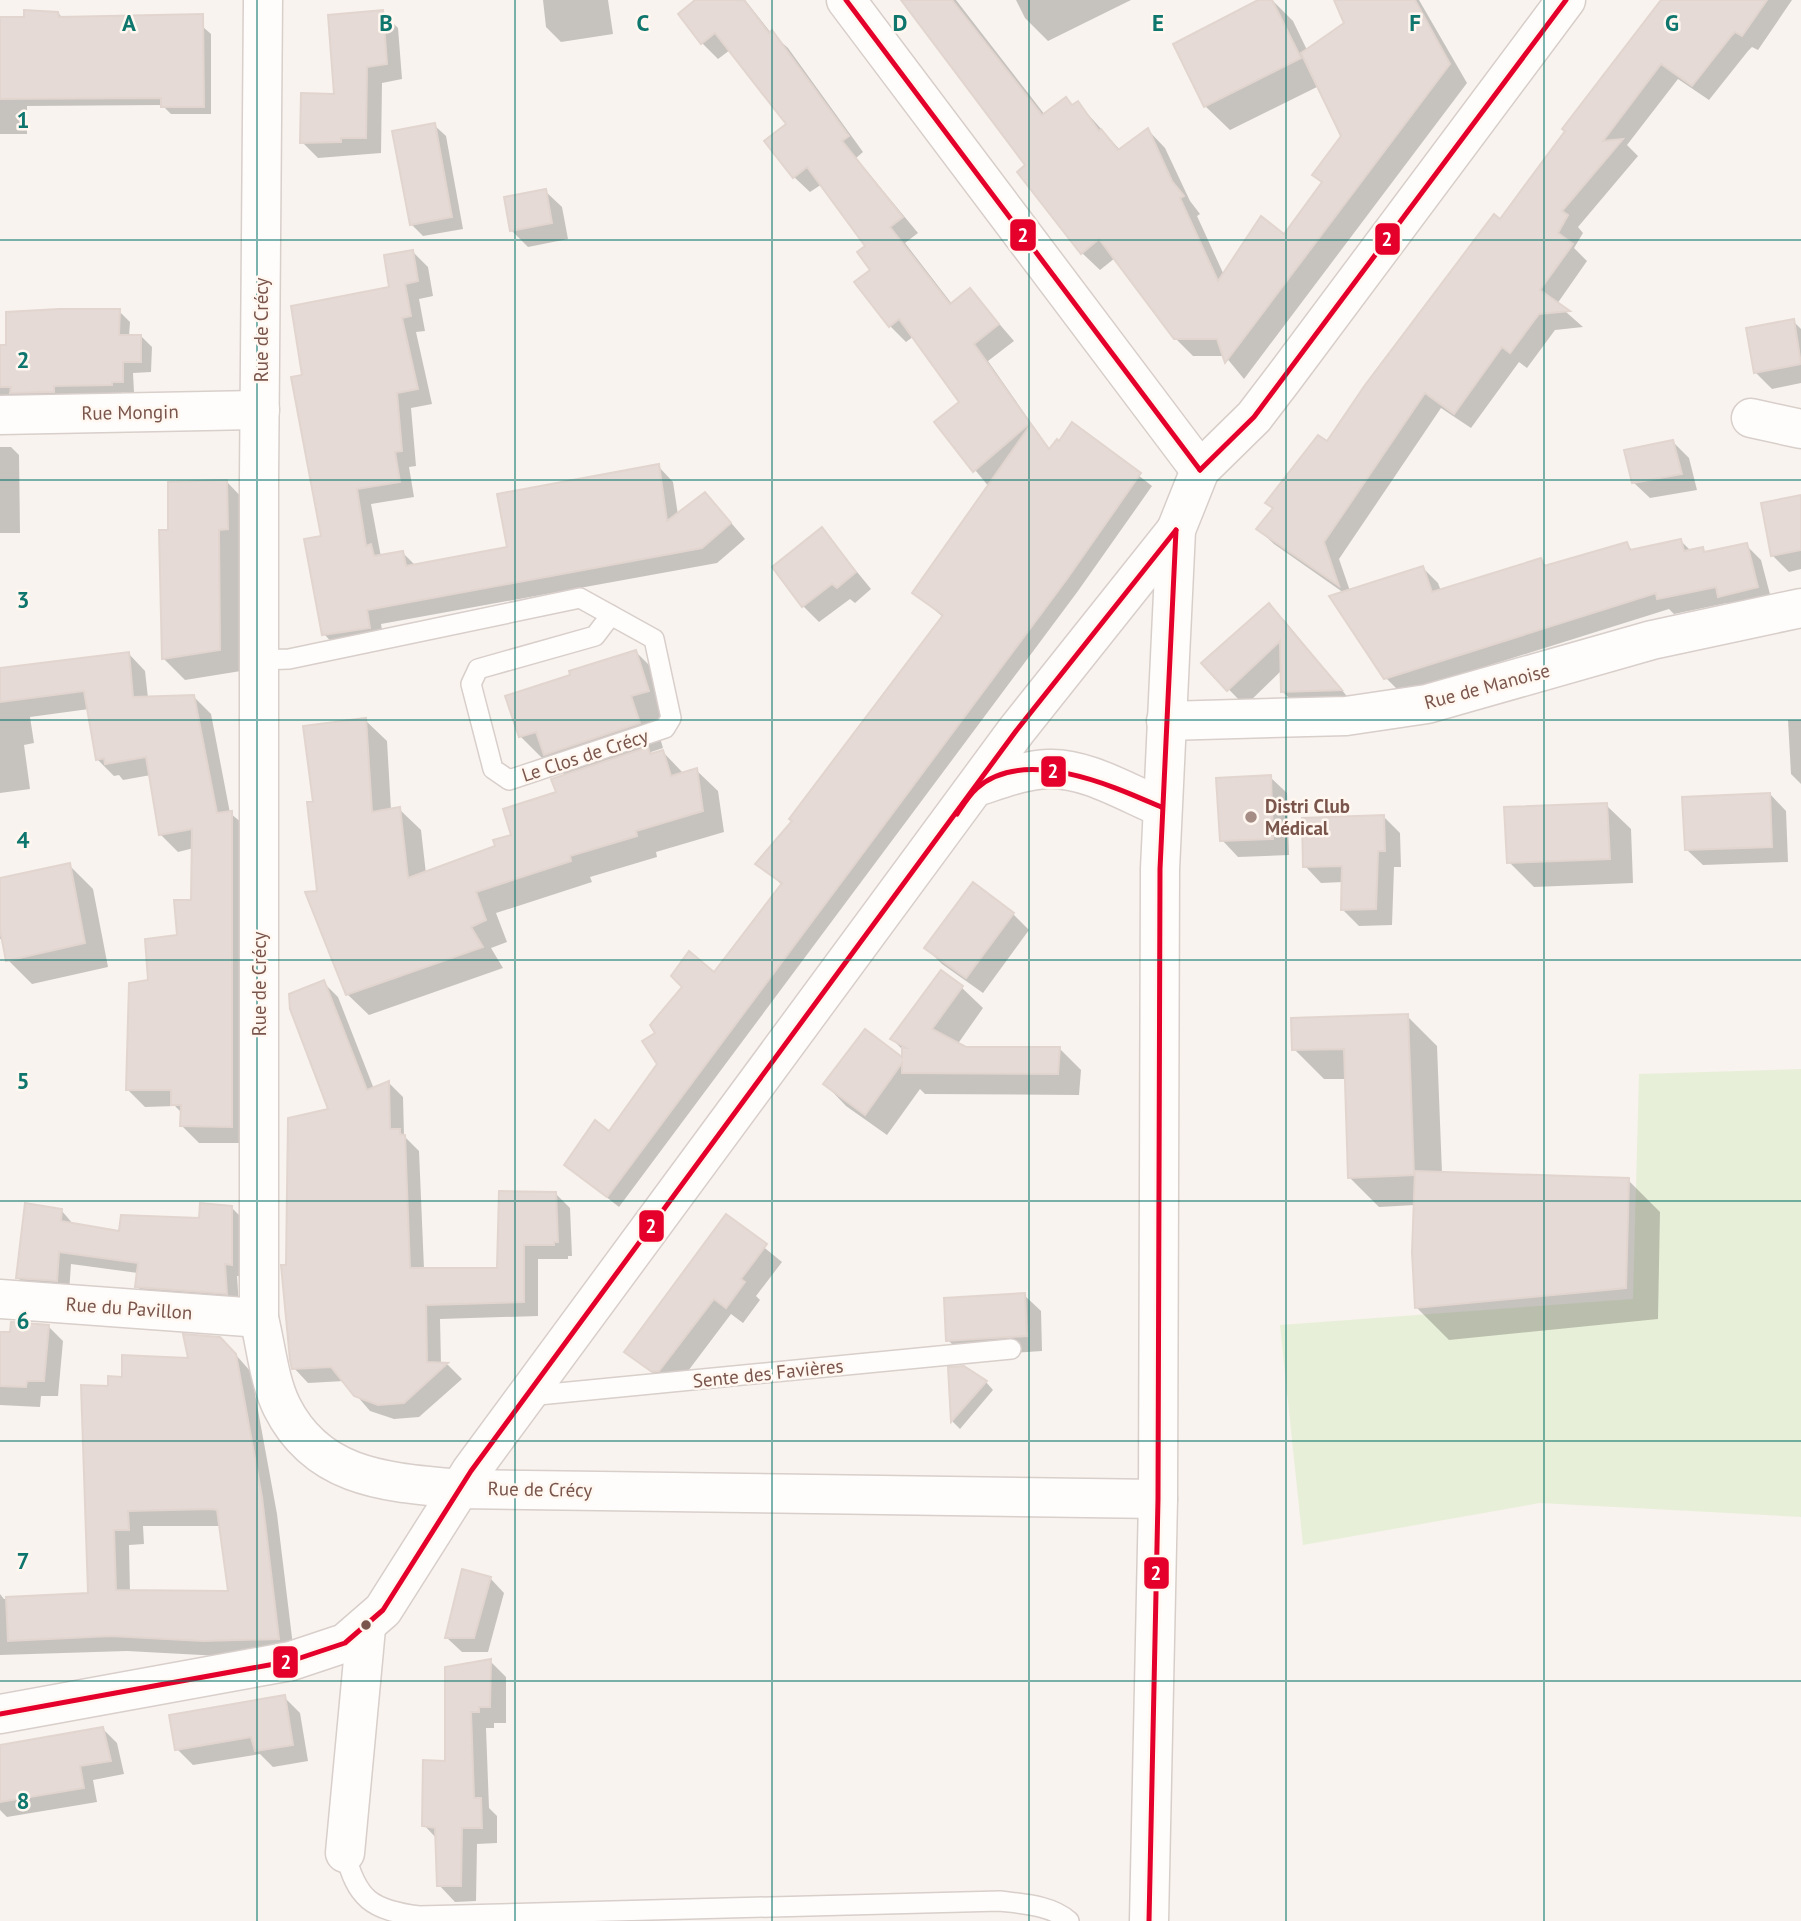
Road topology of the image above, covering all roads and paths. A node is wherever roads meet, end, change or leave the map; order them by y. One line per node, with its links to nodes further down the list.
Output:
1 (263, 0): 4 (street, Rue de Crécy)
2 (846, 0): 8 (street)
3 (1566, 0): 8 (street)
4 (260, 410): 5 (street, Rue Mongin); 12 (street, Rue de Crécy)
5 (0, 415)
6 (1751, 418): 7 (street)
7 (1801, 429)
8 (1200, 470): 9 (street)
9 (1176, 530): 13 (street); 14 (street)
10 (1801, 608): 13 (street, Rue de Manoise)
11 (611, 615): 11 (lane, Le Clos de Crécy); 12 (lane, Le Clos de Crécy)
12 (259, 660): 17 (street, Rue de Crécy)
13 (1166, 721): 15 (street)
14 (979, 786): 15 (street); 19 (street)
15 (1161, 807): 21 (street)
16 (0, 1299): 17 (street, Rue du Pavillon)
17 (258, 1318): 20 (street, Rue de Crécy)
18 (1011, 1349): 19 (lane, Sente des Favières)
19 (526, 1396): 20 (street)
20 (459, 1489): 21 (street, Rue de Crécy); 22 (street)
21 (1158, 1499): 26 (street)
22 (366, 1628): 23 (street); 24 (street)
23 (0, 1714)
24 (345, 1853): 25 (lane)
25 (1069, 1921)
26 (1149, 1921)

